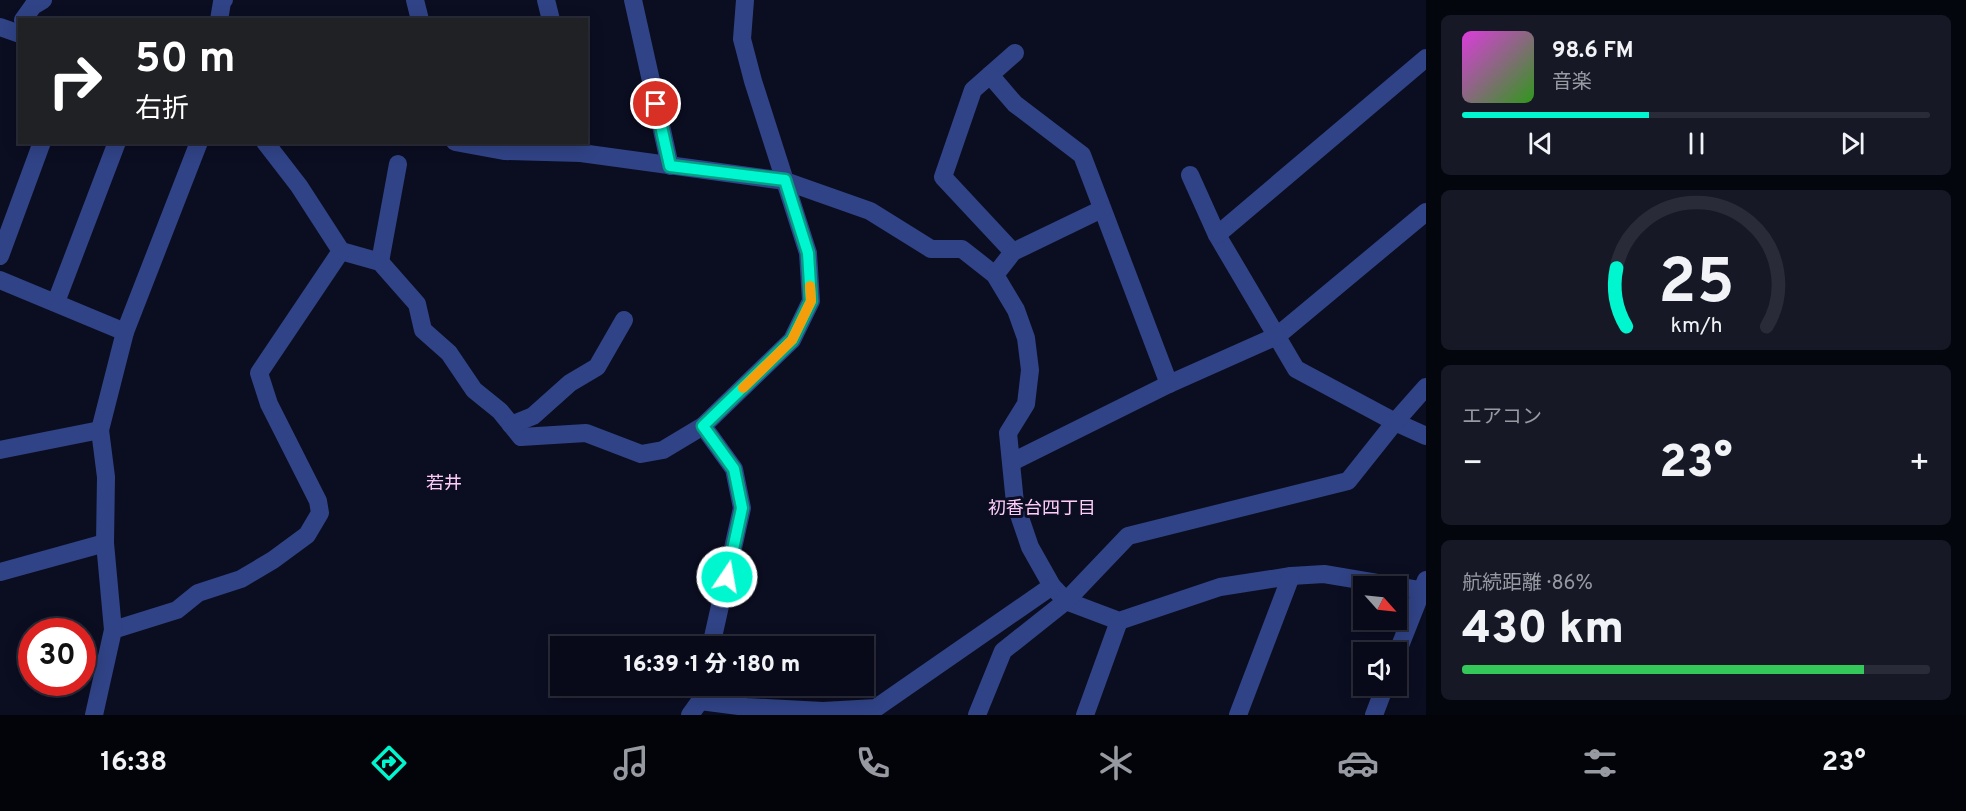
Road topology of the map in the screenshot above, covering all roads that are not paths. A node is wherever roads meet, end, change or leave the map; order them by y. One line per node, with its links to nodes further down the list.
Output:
1 (43, 0): 7 (street)
2 (224, 0): 8 (street)
3 (415, 0): 9 (street)
4 (546, 0): 10 (street)
5 (633, 0): 21 (street)
6 (745, 0): 23 (street)
7 (23, 18)
8 (219, 18)
9 (420, 18)
10 (550, 18)
11 (1015, 53): 13 (street)
12 (1426, 58): 26 (street)
13 (990, 75): 24 (street); 28 (street)
14 (41, 144): 29 (street)
15 (116, 144): 33 (street)
16 (198, 144): 35 (street)
17 (267, 144): 27 (street)
18 (466, 144): 19 (street)
19 (580, 148): 21 (street)
20 (399, 164): 30 (street)
21 (670, 166): 23 (street)
22 (1191, 175): 26 (street)
23 (785, 180): 31 (street); 41 (street)
24 (1102, 209): 28 (street); 37 (street)
25 (1426, 212): 36 (street)
26 (1217, 235): 36 (street)
27 (341, 251): 30 (street); 53 (street)
28 (1013, 252): 31 (street)
29 (0, 256)
30 (380, 262): 40 (street)
31 (995, 275): 45 (street)
32 (0, 280): 33 (street)
33 (56, 302): 35 (street)
34 (624, 320): 40 (street)
35 (125, 332): 42 (street)
36 (1277, 336): 37 (street); 39 (street)
37 (1168, 384): 45 (street)
38 (1426, 387): 39 (street)
39 (1395, 422): 43 (street); 51 (street)
40 (511, 426): 41 (street)
41 (703, 426): 54 (street)
42 (100, 430): 44 (street); 46 (street)
43 (1426, 436)
44 (0, 450)
45 (1012, 462): 49 (street)
46 (105, 543): 47 (street); 53 (street)
47 (0, 572)
48 (1291, 576): 50 (street); 52 (street); 61 (street)
49 (1052, 586): 51 (street); 57 (street)
50 (1425, 586): 55 (street)
51 (1066, 601): 52 (street); 59 (street)
52 (1119, 621): 60 (street)
53 (113, 630): 58 (street)
54 (713, 636)
55 (1402, 642)
56 (1381, 696): 62 (street)
57 (698, 700)
58 (94, 715)
59 (977, 715)
60 (1085, 715)
61 (1238, 715)
62 (1374, 715)

